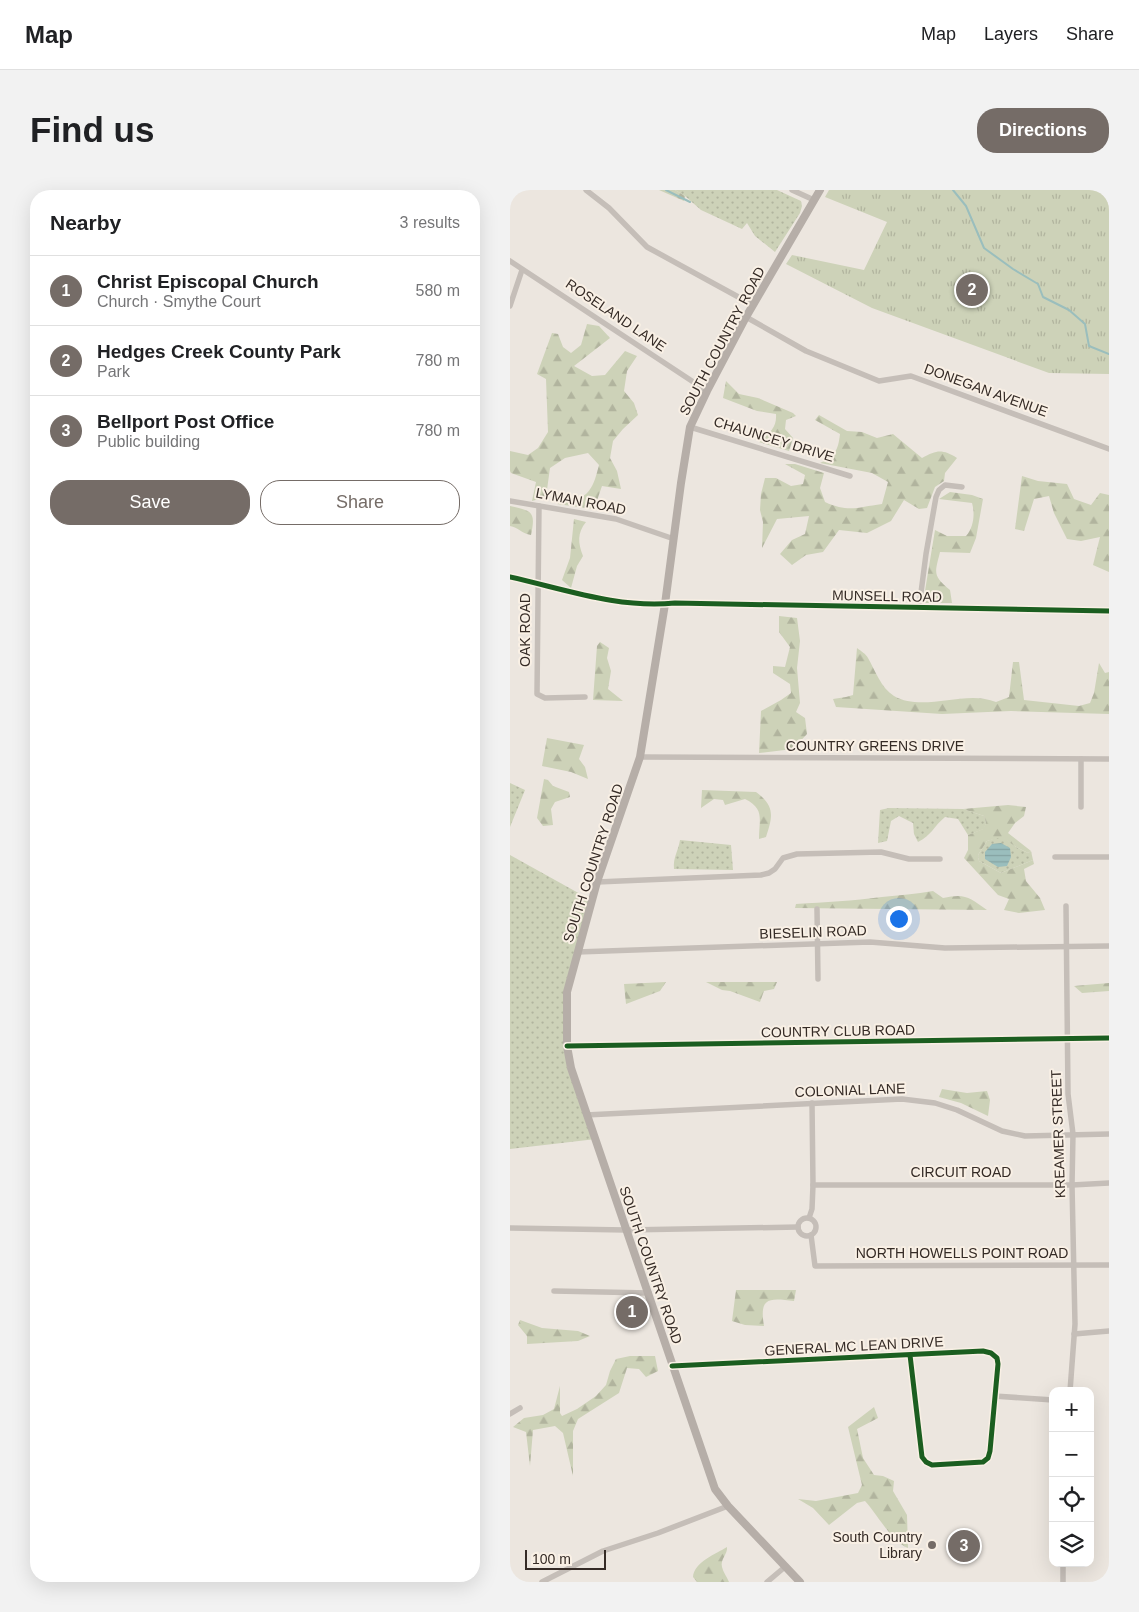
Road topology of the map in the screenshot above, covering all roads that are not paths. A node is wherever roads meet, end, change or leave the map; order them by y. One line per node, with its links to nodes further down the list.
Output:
1 (586, 190): 7 (street)
2 (792, 190): 4 (street)
3 (820, 190): 4 (main road, SOUTH COUNTRY ROAD)
4 (814, 200): 7 (main road, SOUTH COUNTRY ROAD)
5 (510, 261): 6 (street, ROSELAND LANE)
6 (522, 270): 8 (street); 10 (street, ROSELAND LANE)
7 (753, 305): 9 (main road, SOUTH COUNTRY ROAD)
8 (510, 306)
9 (746, 317): 10 (main road, SOUTH COUNTRY ROAD); 12 (street, DONEGAN AVENUE)
10 (707, 391): 11 (main road, SOUTH COUNTRY ROAD)
11 (690, 427): 13 (street, CHAUNCEY DRIVE); 17 (main road, SOUTH COUNTRY ROAD)
12 (1109, 449)
13 (850, 476)
14 (962, 487): 21 (street)
15 (510, 501): 16 (street, LYMAN ROAD)
16 (539, 506): 17 (street, LYMAN ROAD); 19 (street, OAK ROAD)
17 (674, 538): 20 (main road, SOUTH COUNTRY ROAD)
18 (510, 577): 19 (street, MUNSELL ROAD)
19 (538, 583): 20 (street, MUNSELL ROAD); 23 (street, OAK ROAD)
20 (665, 604): 21 (street, MUNSELL ROAD); 24 (main road, SOUTH COUNTRY ROAD)
21 (919, 608): 22 (street, MUNSELL ROAD)
22 (1109, 611)
23 (585, 696)
24 (640, 757): 25 (street, COUNTRY GREENS DRIVE); 31 (main road, SOUTH COUNTRY ROAD)
25 (1081, 759): 26 (street, COUNTRY GREENS DRIVE); 27 (street)
26 (1109, 759)
27 (1081, 807)
28 (1055, 857): 29 (street)
29 (1109, 857)
30 (940, 860): 31 (street)
31 (597, 882): 37 (main road, SOUTH COUNTRY ROAD)
32 (1066, 906): 35 (street, KREAMER STREET)
33 (817, 909): 34 (street)
34 (818, 943): 35 (street, BIESELIN ROAD); 37 (street, BIESELIN ROAD); 38 (street)
35 (1066, 946): 36 (street, BIESELIN ROAD); 39 (street, KREAMER STREET)
36 (1109, 946)
37 (578, 952): 41 (main road, SOUTH COUNTRY ROAD)
38 (818, 979)
39 (1068, 1038): 40 (street, COUNTRY CLUB ROAD); 41 (street, COUNTRY CLUB ROAD); 44 (street, KREAMER STREET)
40 (1109, 1038)
41 (567, 1046): 43 (main road, SOUTH COUNTRY ROAD)
42 (812, 1103): 43 (street, COLONIAL LANE); 44 (street, COLONIAL LANE); 47 (street)
43 (586, 1115): 52 (main road, SOUTH COUNTRY ROAD)
44 (1073, 1134): 45 (street, COLONIAL LANE); 48 (street, KREAMER STREET)
45 (1109, 1134)
46 (1109, 1183): 48 (street, CIRCUIT ROAD)
47 (813, 1185): 48 (street, CIRCUIT ROAD); 49 (street)
48 (1072, 1185): 55 (street, KREAMER STREET)
49 (809, 1218): 50 (street); 53 (street)
50 (798, 1227): 52 (street); 53 (street)
51 (510, 1228): 52 (street)
52 (626, 1230): 57 (main road, SOUTH COUNTRY ROAD)
53 (810, 1235): 55 (street, NORTH HOWELLS POINT ROAD)
54 (1109, 1265): 55 (street, NORTH HOWELLS POINT ROAD)
55 (1074, 1266): 59 (street, KREAMER STREET)
56 (554, 1291): 57 (street)
57 (648, 1293): 61 (main road, SOUTH COUNTRY ROAD)
58 (1109, 1332): 59 (street)
59 (1074, 1334): 62 (street, KREAMER STREET)
60 (910, 1355): 61 (street, GENERAL MC LEAN DRIVE); 63 (street, GENERAL MC LEAN DRIVE); 63 (street)
61 (672, 1366): 67 (main road, SOUTH COUNTRY ROAD)
62 (1070, 1387)
63 (994, 1396): 64 (street)
64 (1049, 1400)
65 (520, 1408): 66 (street)
66 (510, 1414)
67 (728, 1506): 68 (main road, SOUTH COUNTRY ROAD); 70 (street)
68 (786, 1566): 71 (street); 72 (main road, SOUTH COUNTRY ROAD)
69 (1063, 1567): 73 (street)
70 (542, 1582)
71 (767, 1582)
72 (800, 1582)
73 (1063, 1582)

